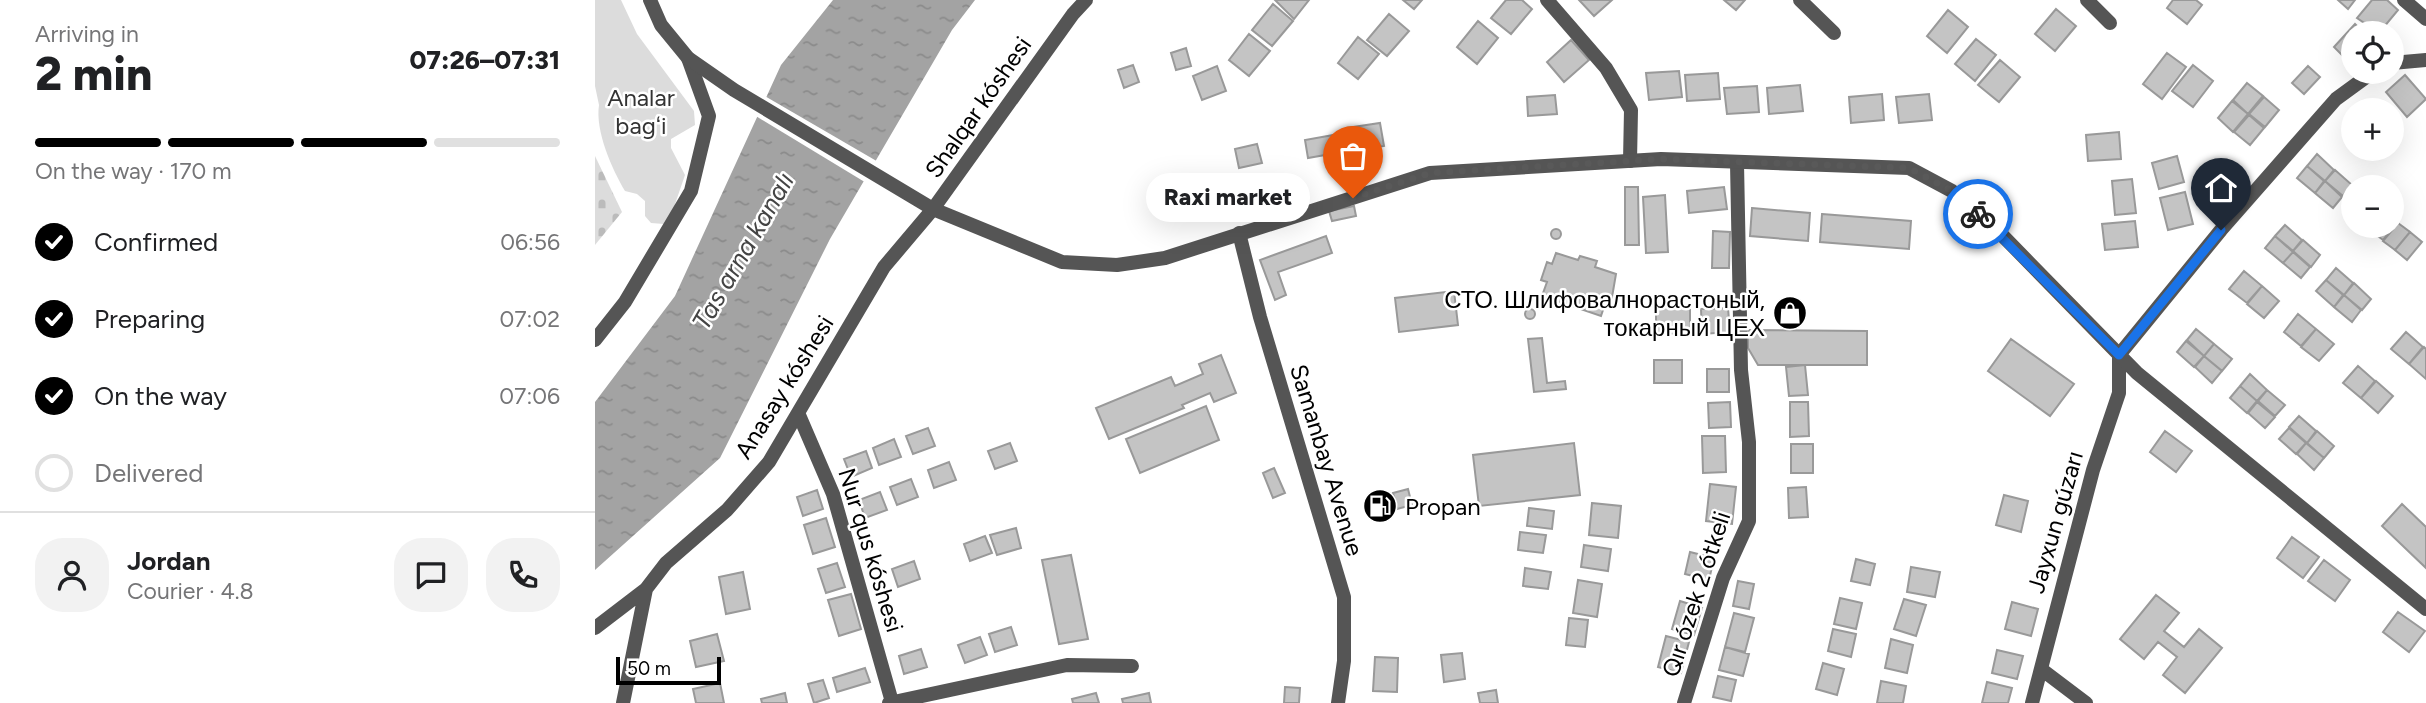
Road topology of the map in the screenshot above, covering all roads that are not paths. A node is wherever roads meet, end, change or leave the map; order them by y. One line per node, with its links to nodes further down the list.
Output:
1 (650, 0): 10 (street)
2 (1086, 0): 16 (street, Shalqar kóshesi)
3 (1548, 0): 14 (street)
4 (1800, 0): 9 (street)
5 (2087, 0): 8 (street)
6 (2404, 0): 7 (street)
7 (2426, 19)
8 (2110, 23)
9 (1834, 33)
10 (688, 58): 16 (street); 18 (street)
11 (2426, 60): 12 (street)
12 (2404, 61)
13 (2357, 84): 19 (street)
14 (1630, 161): 15 (street); 17 (street)
15 (1737, 163): 19 (street); 29 (street, Qır ózek 2 ótkeli)
16 (933, 209): 17 (street); 20 (street, Anasay kóshesi)
17 (1239, 233): 28 (street, Samanbay Avenue)
18 (595, 340)
19 (2119, 355): 22 (street); 25 (street, Jayxun gúzarı)
20 (799, 415): 21 (street, Anasay kóshesi); 27 (street, Nur qus kóshesi)
21 (646, 589): 23 (street, Anasay kóshesi); 26 (street)
22 (2426, 609)
23 (595, 628)
24 (1132, 666): 27 (street, Nur qus kóshesi)
25 (2041, 669): 30 (street, Jayxun gúzarı); 31 (street)
26 (623, 703)
27 (890, 703)
28 (1338, 703)
29 (1684, 703)
30 (2032, 703)
31 (2086, 703)

